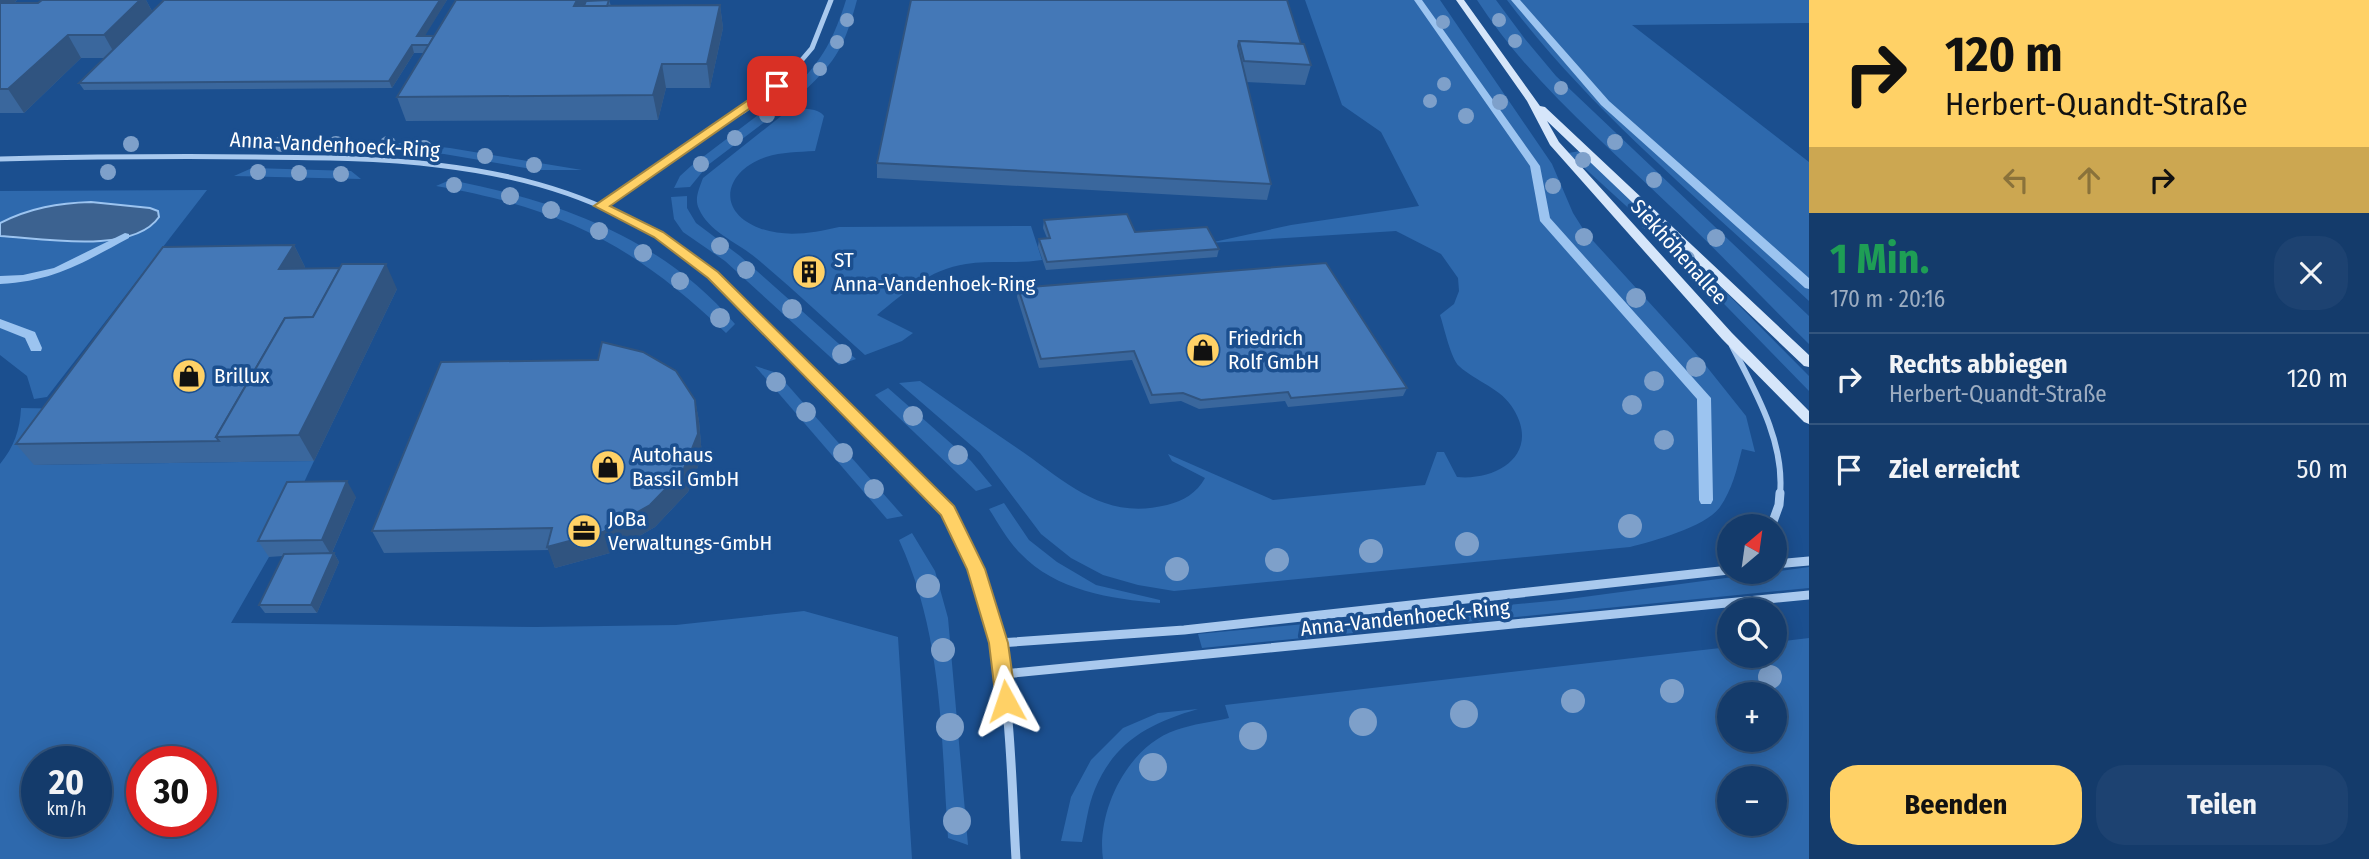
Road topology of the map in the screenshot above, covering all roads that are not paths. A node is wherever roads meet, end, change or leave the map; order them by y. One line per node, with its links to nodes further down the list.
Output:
1 (831, 0): 5 (street)
2 (1460, 0): 3 (main road, Siekhöhenallee)
3 (1532, 101): 6 (main road, Siekhöhenallee); 7 (main road, Siekhöhenallee)
4 (0, 159): 5 (street, Anna-Vandenhoeck-Ring)
5 (601, 206): 14 (street, Anna-Vandenhoeck-Ring)
6 (1727, 336): 8 (main road, Siekhöhenallee); 9 (street)
7 (1809, 363)
8 (1809, 419)
9 (1779, 514)
10 (1809, 561): 11 (street)
11 (1787, 563)
12 (1717, 572): 14 (street, Anna-Vandenhoeck-Ring)
13 (1809, 595): 15 (street, Anna-Vandenhoeck-Ring)
14 (999, 643): 15 (street, Anna-Vandenhoeck-Ring)
15 (1004, 674): 16 (street, Anna-Vandenhoeck-Ring)
16 (1016, 859)

